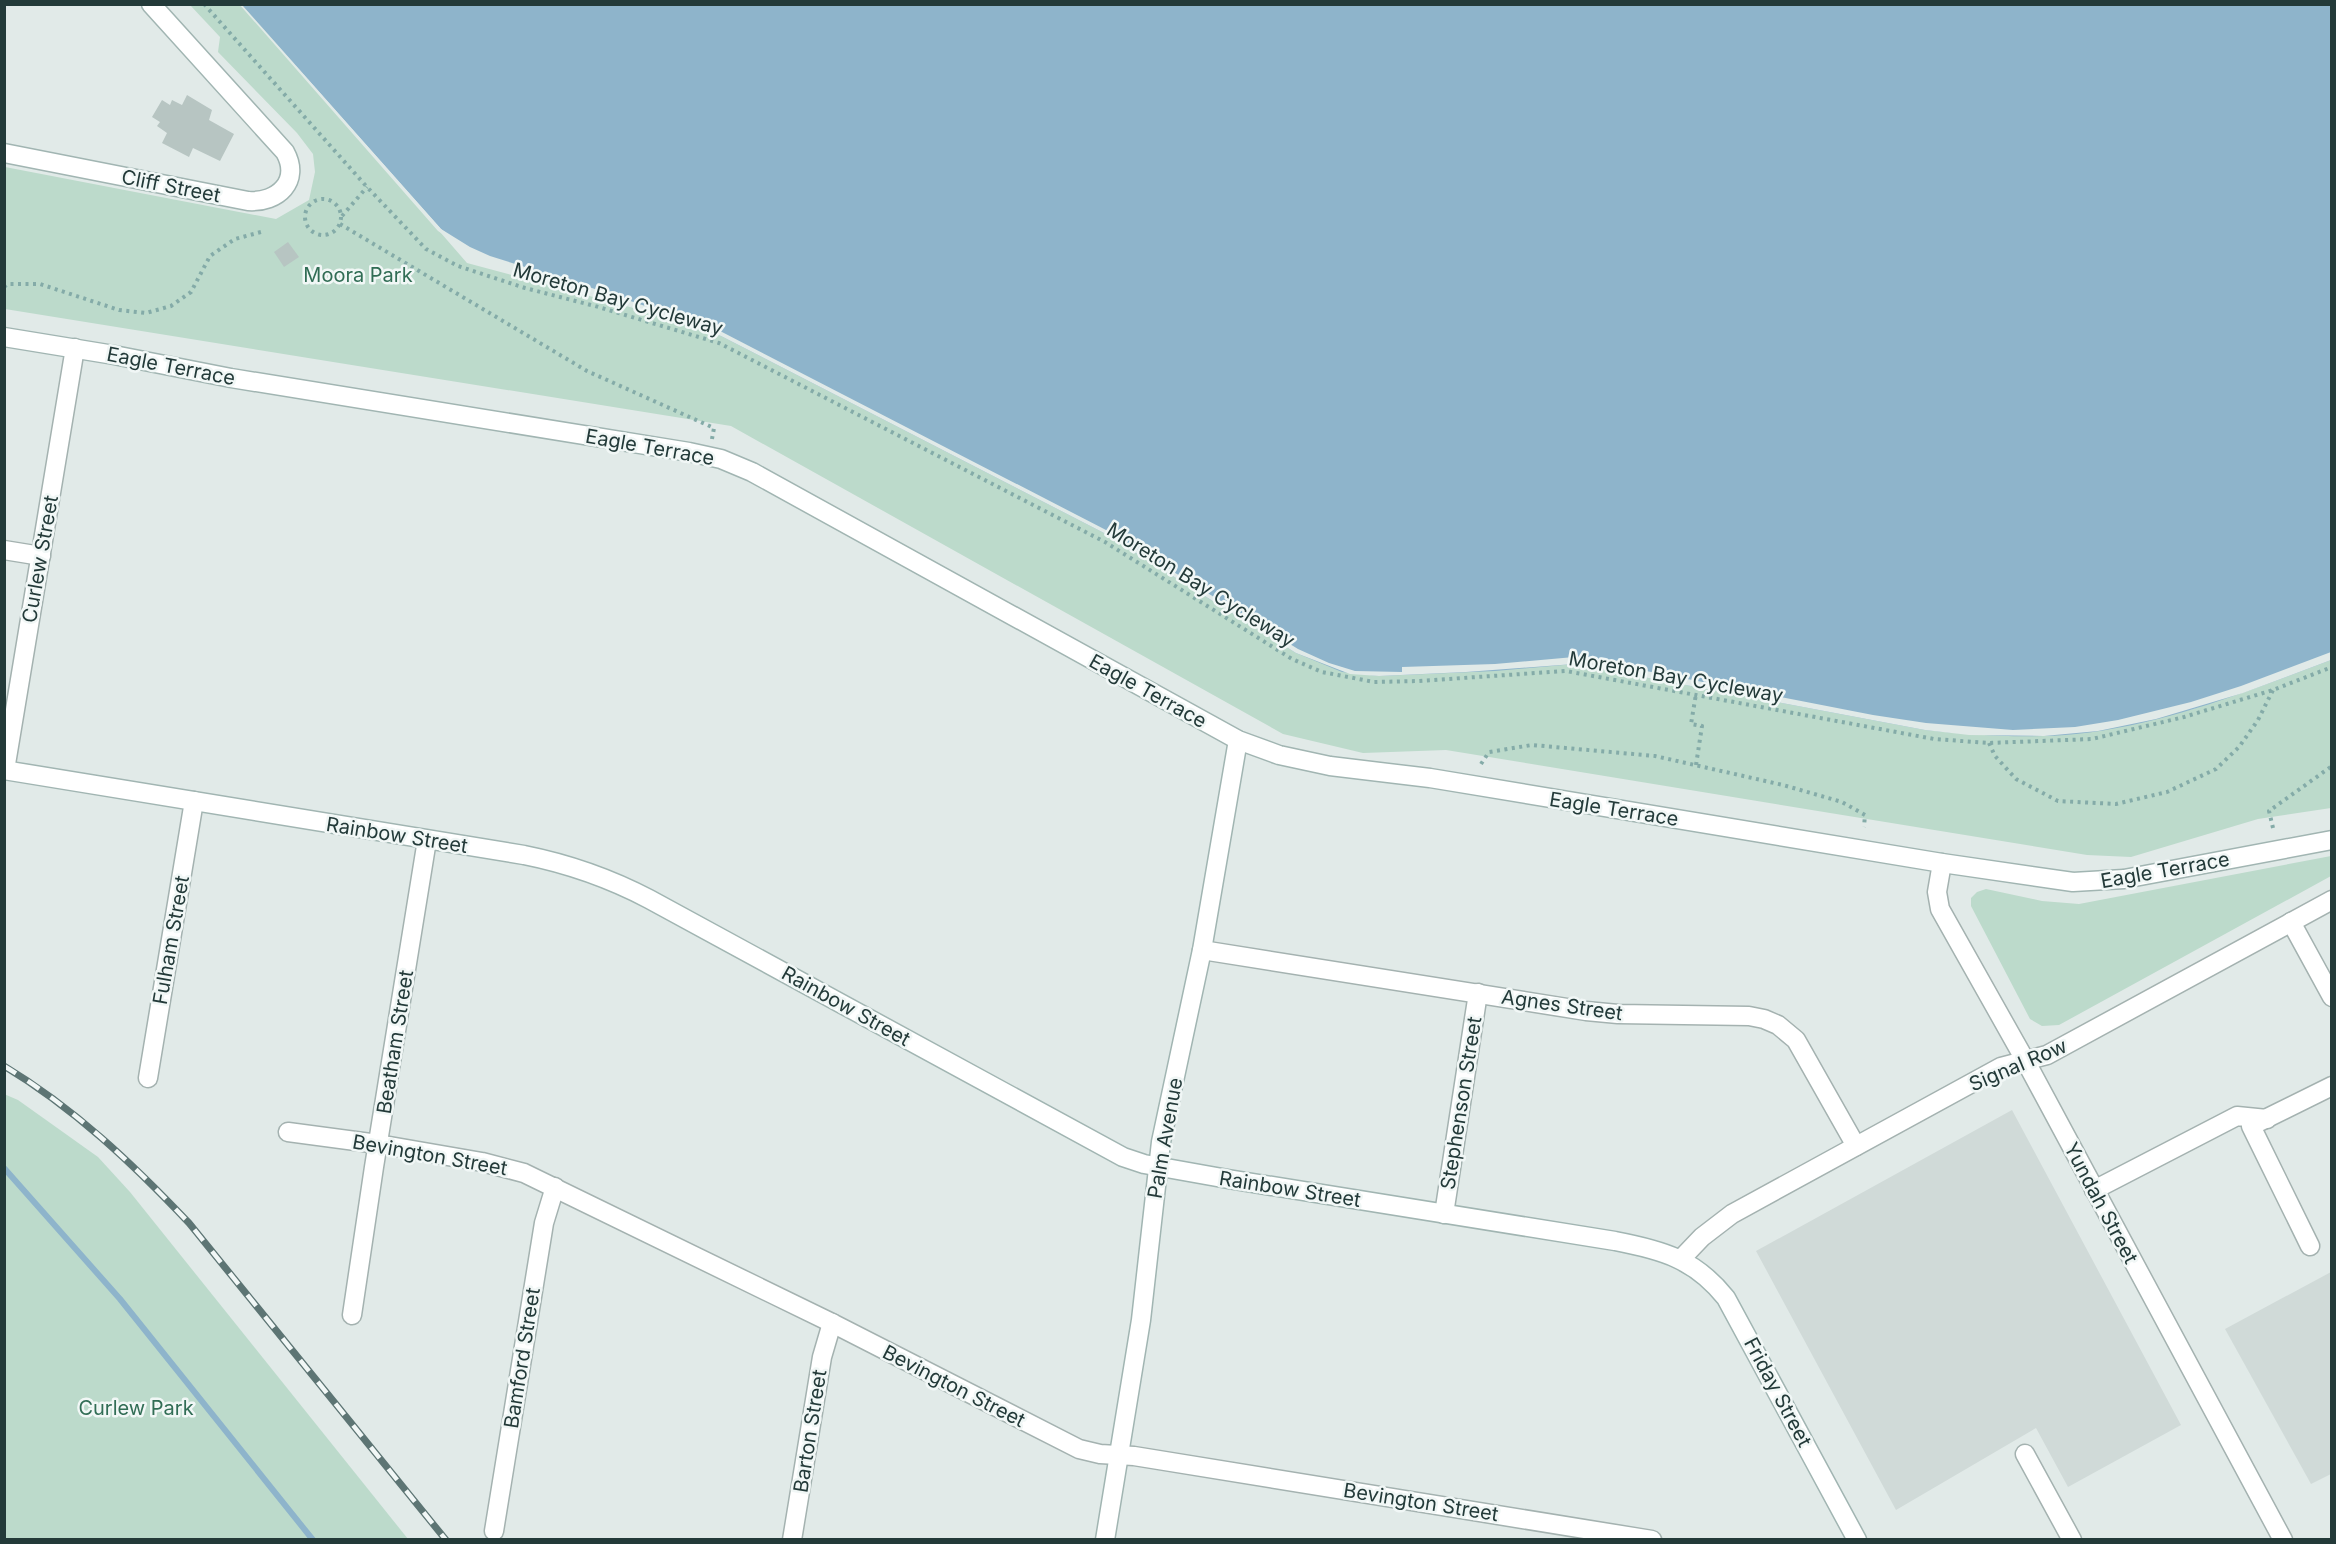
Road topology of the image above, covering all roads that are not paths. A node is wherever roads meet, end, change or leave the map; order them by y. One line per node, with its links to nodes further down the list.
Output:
1 (151, 4): 2 (street, Cliff Street)
2 (4, 153)
3 (4, 337): 4 (street, Eagle Terrace)
4 (75, 348): 6 (street, Curlew Street); 7 (street, Eagle Terrace)
5 (4, 550): 6 (street)
6 (40, 556): 8 (street, Curlew Street)
7 (1238, 740): 12 (street, Eagle Terrace); 15 (street, Palm Avenue)
8 (4, 770): 9 (street, Rainbow Street)
9 (194, 801): 10 (street, Rainbow Street); 19 (street, Fulham Street)
10 (427, 840): 23 (street, Beatham Street); 25 (street, Rainbow Street)
11 (2331, 840): 12 (street, Eagle Terrace)
12 (1942, 863): 18 (street, Yundah Street)
13 (2331, 900): 14 (street, Signal Row)
14 (2290, 922): 17 (street); 18 (street, Signal Row)
15 (1202, 950): 16 (street, Agnes Street); 25 (street, Palm Avenue)
16 (1478, 993): 24 (street, Agnes Street); 28 (street, Stephenson Street)
17 (2331, 997)
18 (2025, 1060): 24 (street, Signal Row); 27 (street, Yundah Street)
19 (148, 1078)
20 (2331, 1086): 21 (street)
21 (2267, 1119): 27 (street); 29 (street)
22 (288, 1132): 23 (street, Bevington Street)
23 (378, 1144): 26 (street, Bevington Street); 31 (street, Beatham Street)
24 (1856, 1146): 30 (street, Signal Row)
25 (1158, 1167): 28 (street, Rainbow Street); 34 (street, Palm Avenue)
26 (555, 1187): 32 (street, Bevington Street); 35 (street, Bamford Street)
27 (2094, 1190): 41 (street, Yundah Street)
28 (1444, 1214): 30 (street, Rainbow Street)
29 (2310, 1246)
30 (1681, 1259): 39 (street, Friday Street)
31 (352, 1315)
32 (832, 1323): 34 (street, Bevington Street); 36 (street, Barton Street)
33 (2025, 1454): 40 (street)
34 (1119, 1455): 37 (street, Palm Avenue); 38 (street, Bevington Street)
35 (494, 1531)
36 (792, 1539)
37 (1105, 1539)
38 (1652, 1539)
39 (1857, 1539)
40 (2072, 1539)
41 (2283, 1539)

